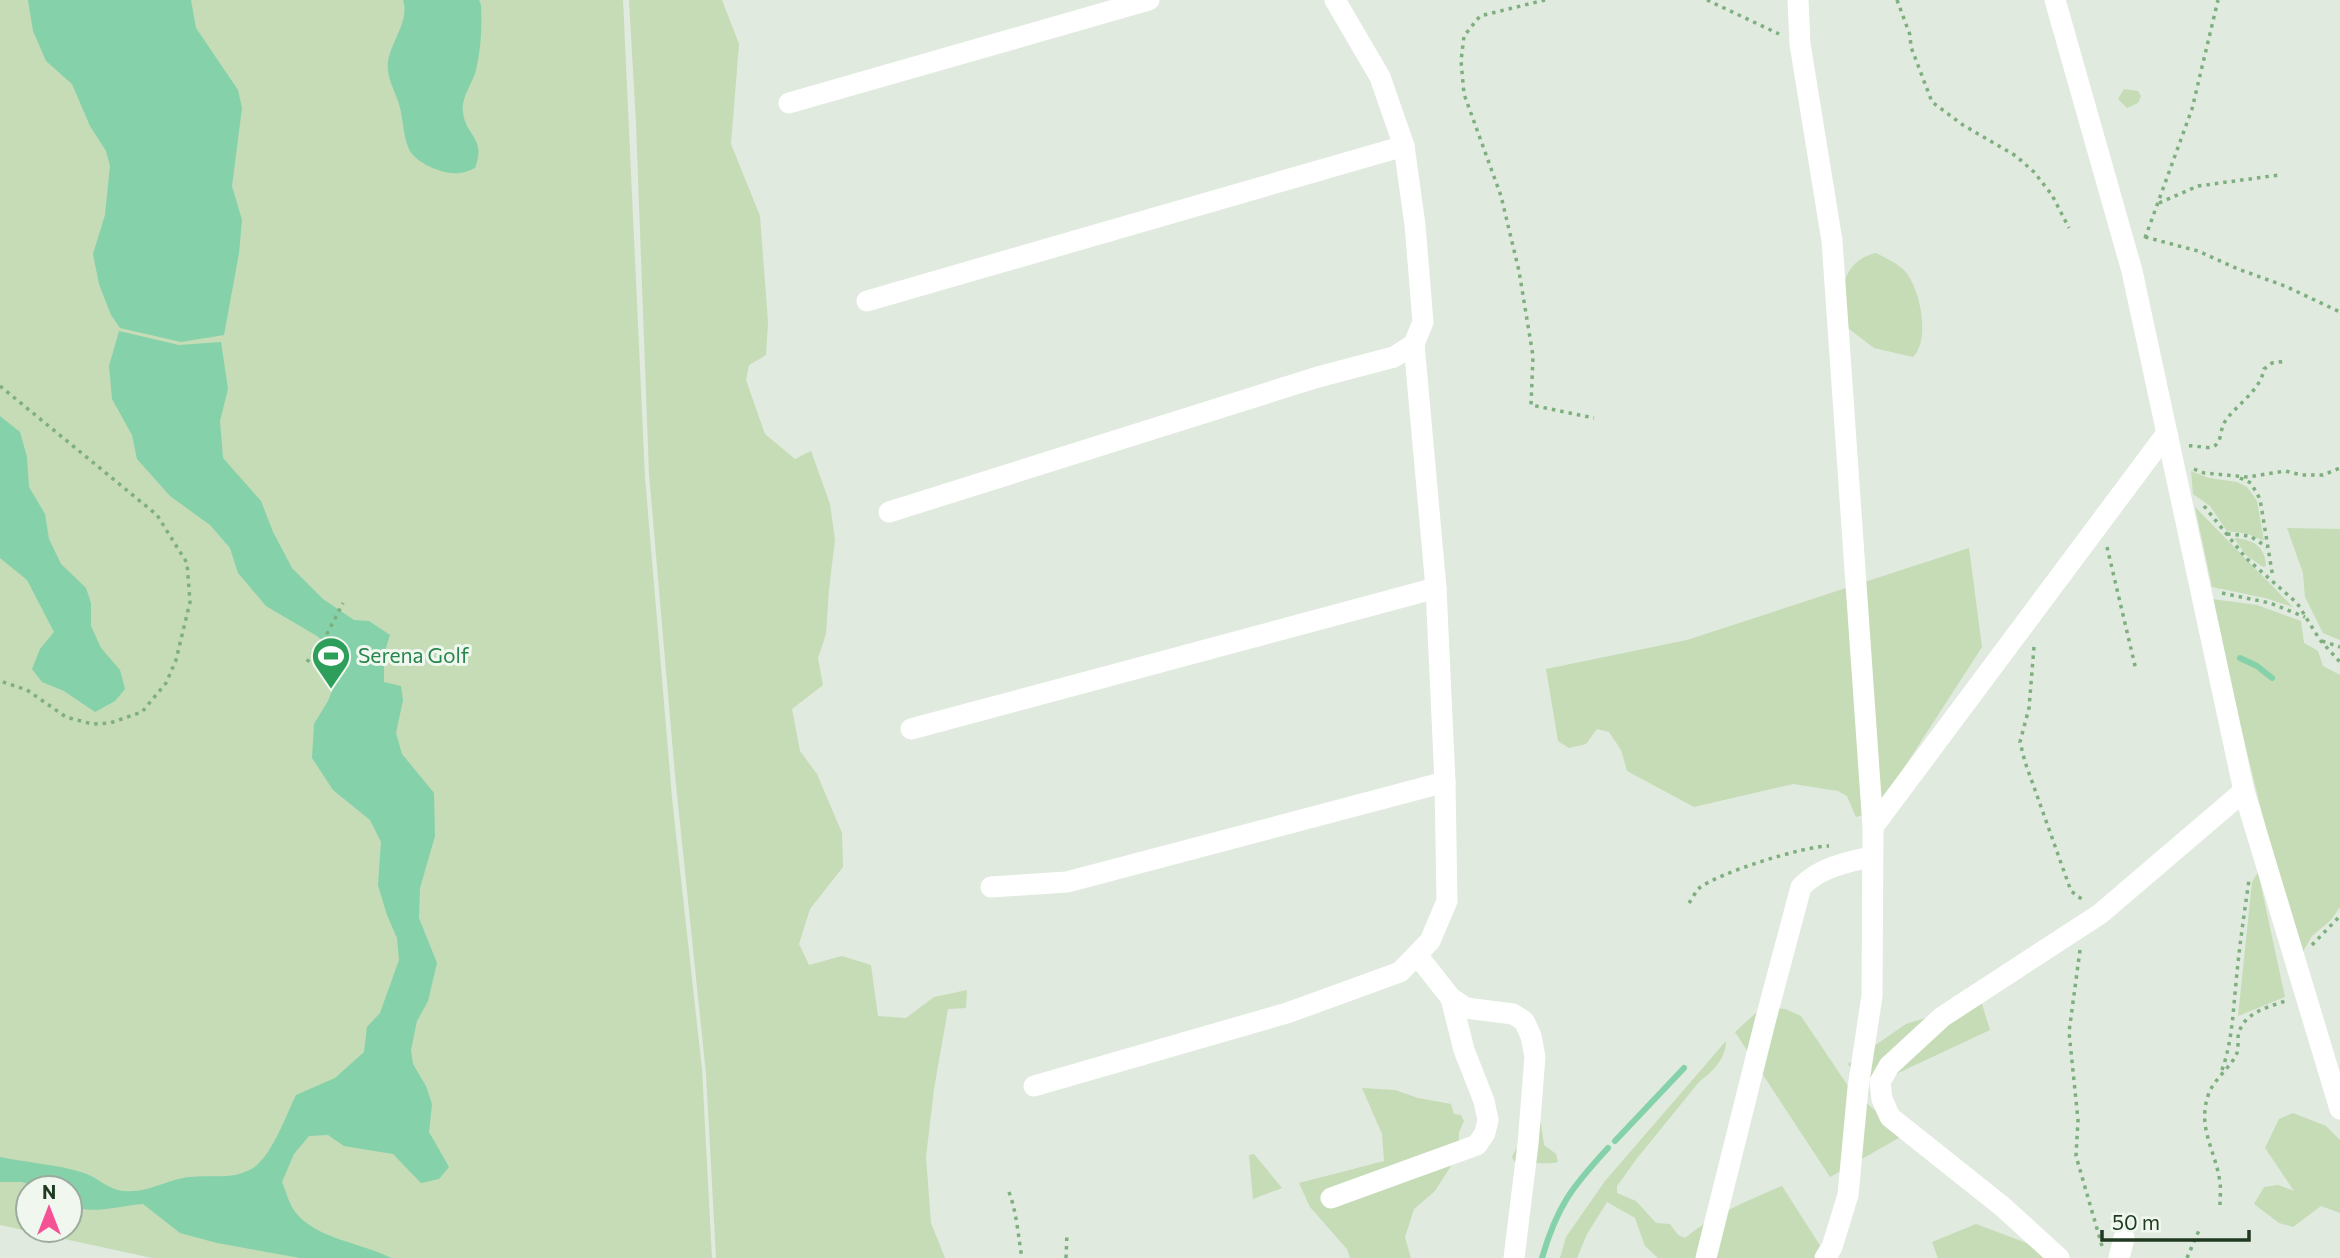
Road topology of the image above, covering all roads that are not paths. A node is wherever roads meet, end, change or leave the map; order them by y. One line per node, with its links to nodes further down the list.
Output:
1 (1149, 0): 5 (street)
2 (1335, 0): 6 (street)
3 (1798, 0): 15 (street)
4 (2055, 0): 9 (street)
5 (789, 103)
6 (1404, 146): 7 (street); 8 (street)
7 (867, 302)
8 (1413, 344): 10 (street); 11 (street)
9 (2170, 447): 14 (street); 15 (street)
10 (888, 512)
11 (1436, 588): 12 (street); 13 (street)
12 (911, 729)
13 (1445, 782): 17 (street); 18 (street)
14 (2244, 791): 21 (street); 26 (street)
15 (1873, 827): 16 (street)
16 (1871, 857): 24 (street); 25 (street)
17 (991, 887)
18 (1418, 954): 19 (street); 20 (street)
19 (1451, 998): 22 (street); 23 (street)
20 (1034, 1086)
21 (2340, 1108)
22 (1331, 1198)
23 (1514, 1258)
24 (1706, 1258)
25 (1825, 1258)
26 (2059, 1258)

